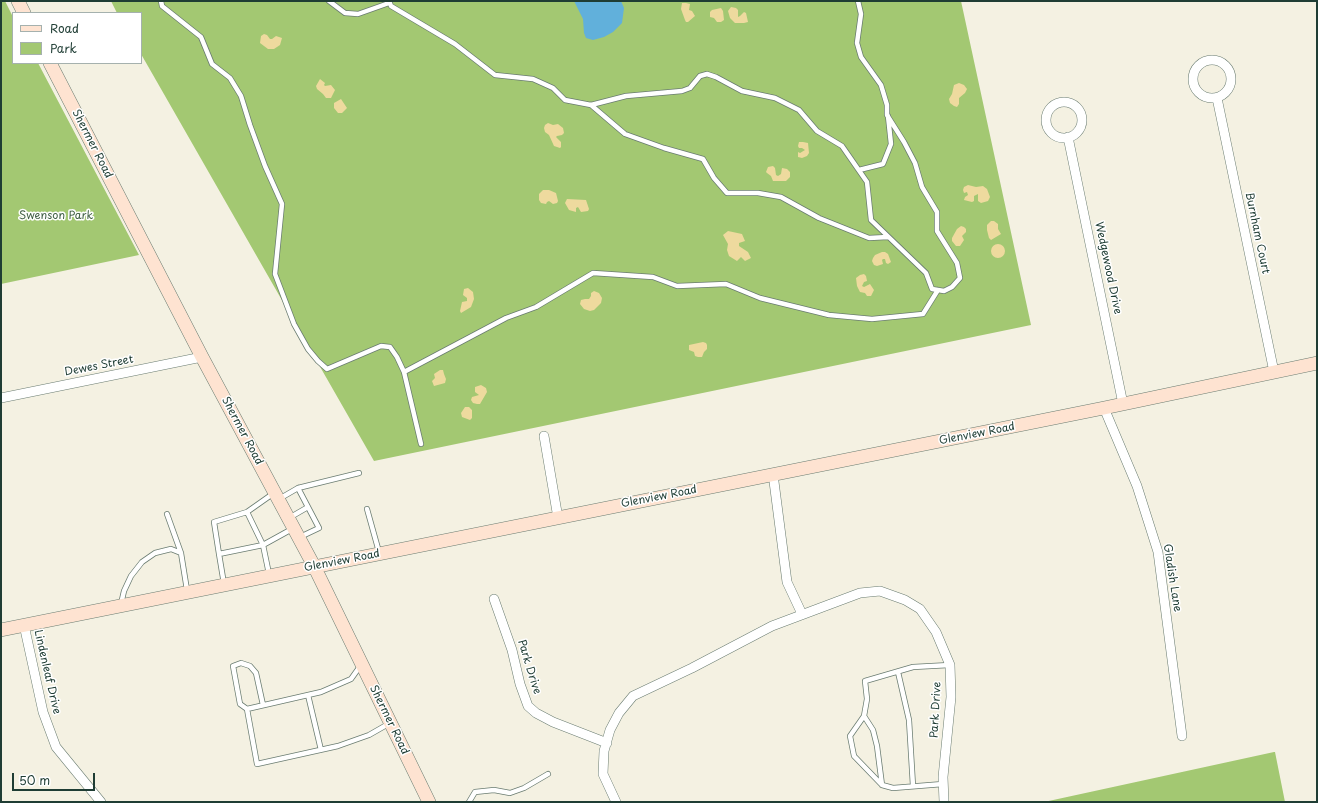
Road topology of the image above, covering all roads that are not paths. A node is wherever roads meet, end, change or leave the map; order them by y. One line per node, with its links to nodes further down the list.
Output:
1 (160, 1): 15 (lane)
2 (329, 1): 4 (lane)
3 (858, 1): 8 (lane)
4 (389, 2): 7 (lane)
5 (51, 64): 13 (main road, Shermer Road)
6 (1217, 98): 6 (street); 16 (street, Burnham Court)
7 (591, 104): 10 (lane); 11 (lane)
8 (887, 115): 10 (lane); 12 (lane)
9 (1068, 137): 9 (street); 18 (street, Wedgewood Drive)
10 (859, 170): 11 (lane)
11 (888, 237): 12 (lane)
12 (938, 290): 15 (lane)
13 (202, 357): 17 (street, Dewes Street); 25 (main road, Shermer Road)
14 (1317, 363): 16 (main road, Glenview Road)
15 (404, 372): 21 (lane)
16 (1274, 372): 18 (main road, Glenview Road)
17 (1, 398)
18 (1123, 404): 19 (main road, Glenview Road)
19 (1104, 408): 23 (main road, Glenview Road); 53 (street, Gladish Lane)
20 (544, 436): 30 (street)
21 (421, 444)
22 (359, 473): 24 (lane)
23 (773, 474): 30 (main road, Glenview Road); 42 (street)
24 (298, 488): 25 (lane); 26 (lane)
25 (276, 496): 28 (lane); 31 (main road, Shermer Road)
26 (308, 507): 31 (lane); 31 (lane)
27 (367, 509): 34 (lane)
28 (247, 512): 32 (lane); 35 (lane)
29 (167, 514): 33 (lane)
30 (558, 518): 34 (main road, Glenview Road)
31 (294, 528): 32 (lane); 36 (main road, Shermer Road)
32 (263, 545): 35 (lane); 37 (lane)
33 (181, 553): 39 (lane); 41 (lane)
34 (380, 553): 36 (main road, Glenview Road)
35 (219, 554): 38 (lane)
36 (314, 566): 37 (main road, Glenview Road); 45 (main road, Shermer Road)
37 (270, 575): 38 (main road, Glenview Road)
38 (224, 584): 39 (main road, Glenview Road)
39 (188, 592): 41 (main road, Glenview Road)
40 (494, 599): 54 (street, Park Drive)
41 (121, 606): 43 (main road, Glenview Road)
42 (802, 614): 46 (street, Park Drive); 54 (street, Park Drive)
43 (24, 625): 44 (main road, Glenview Road); 60 (street, Lindenleaf Drive)
44 (1, 630)
45 (362, 664): 48 (lane); 52 (main road, Shermer Road)
46 (950, 665): 47 (lane); 57 (street, Park Drive)
47 (898, 672): 51 (lane); 59 (lane)
48 (308, 695): 49 (lane); 55 (lane)
49 (263, 705): 50 (lane); 50 (lane)
50 (246, 709): 55 (lane)
51 (864, 716): 58 (lane); 58 (lane)
52 (390, 722): 55 (lane); 61 (main road, Shermer Road)
53 (1182, 736)
54 (607, 743): 63 (street, Park Drive)
55 (321, 750)
56 (548, 774): 62 (lane)
57 (943, 784): 59 (lane); 64 (street, Park Drive)
58 (882, 785): 59 (lane)
59 (913, 786)
60 (101, 802)
61 (429, 802)
62 (469, 802)
63 (616, 802)
64 (944, 802)

